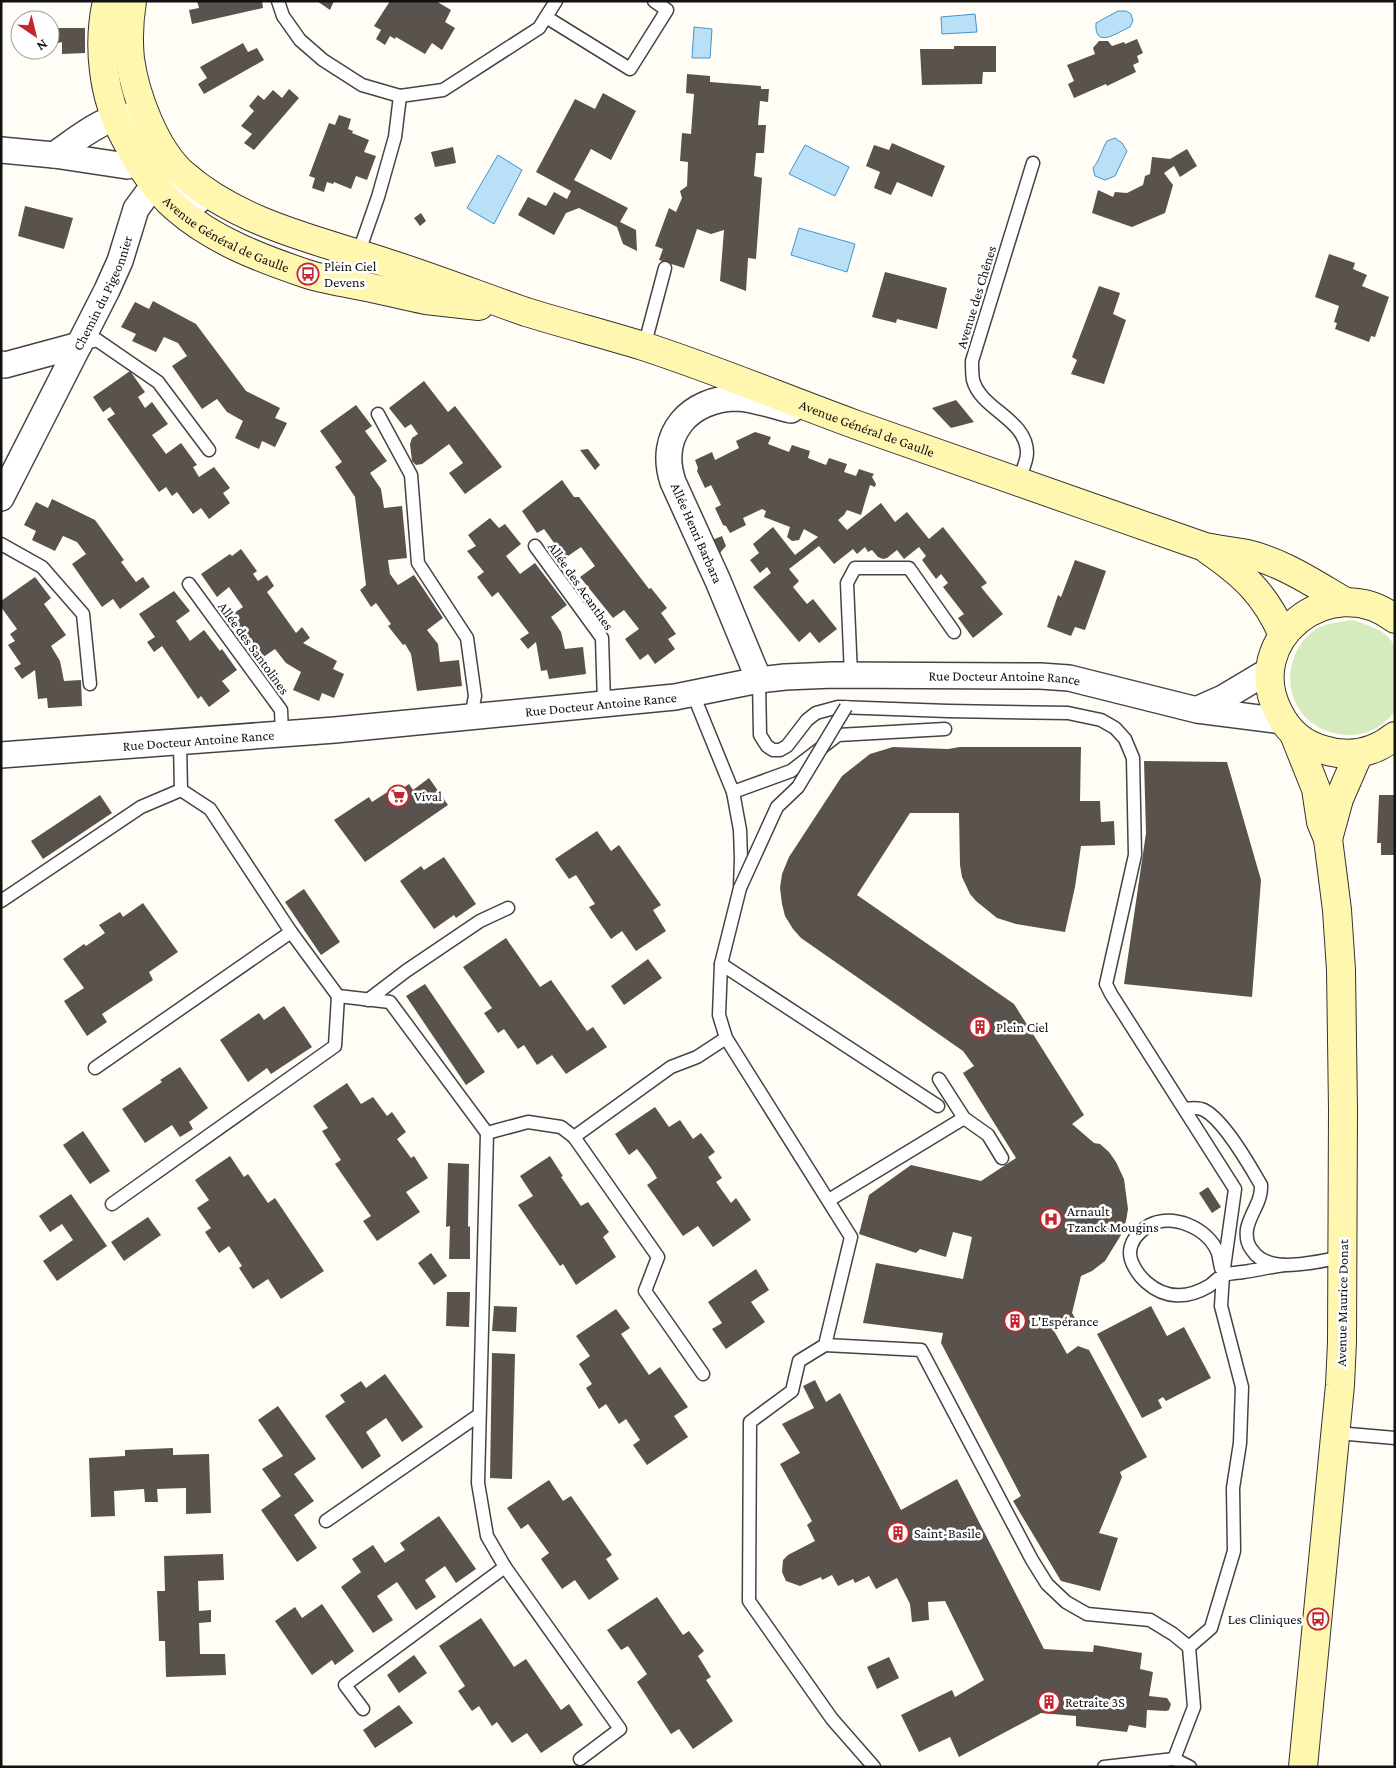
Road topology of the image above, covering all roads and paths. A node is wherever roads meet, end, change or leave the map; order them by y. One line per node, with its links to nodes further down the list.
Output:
1 (107, 1): 8 (main road, Avenue Général de Gaulle)
2 (132, 1): 9 (main road, Avenue Général de Gaulle)
3 (278, 1): 7 (lane)
4 (556, 1): 6 (lane)
5 (654, 1): 6 (lane)
6 (546, 17): 7 (lane)
7 (400, 96): 17 (lane)
8 (115, 119): 9 (street); 12 (street); 13 (main road, Avenue Général de Gaulle)
9 (152, 129): 11 (main road, Avenue Général de Gaulle)
10 (1, 150): 12 (street)
11 (165, 152): 13 (street); 16 (main road, Avenue Général de Gaulle)
12 (54, 155): 13 (street)
13 (139, 163): 15 (main road, Avenue Général de Gaulle)
14 (1033, 163): 27 (lane, Avenue des Chênes)
15 (157, 187): 16 (street); 19 (main road, Avenue Général de Gaulle); 21 (street, Chemin du Pigeonnier)
16 (253, 217): 17 (main road, Avenue Général de Gaulle)
17 (359, 254): 19 (lane); 20 (main road, Avenue Général de Gaulle)
18 (665, 268): 22 (lane)
19 (348, 283): 20 (main road, Avenue Général de Gaulle)
20 (527, 312): 22 (main road, Avenue Général de Gaulle)
21 (79, 345): 23 (street); 26 (lane); 28 (street, Chemin du Pigeonnier)
22 (644, 346): 25 (main road, Avenue Général de Gaulle)
23 (1, 364)
24 (378, 414): 45 (lane)
25 (850, 422): 27 (main road, Avenue Général de Gaulle); 39 (street, Allée Henri Barbara)
26 (209, 450)
27 (1018, 482): 31 (main road, Avenue Général de Gaulle)
28 (1, 498)
29 (1, 544): 40 (lane)
30 (535, 546): 42 (lane, Allée des Acanthes)
31 (1205, 548): 33 (main road, Avenue Général de Gaulle); 36 (main road, Avenue Général de Gaulle)
32 (189, 584): 48 (lane, Allée des Santolines)
33 (1344, 602): 34 (main road); 36 (main road)
34 (1395, 620)
35 (954, 632): 38 (lane)
36 (1283, 635): 37 (main road)
37 (1270, 670): 44 (street); 46 (main road)
38 (851, 675): 39 (street, Rue Docteur Antoine Rance); 44 (street, Rue Docteur Antoine Rance)
39 (759, 680): 41 (street, Rue Docteur Antoine Rance); 43 (lane)
40 (90, 684)
41 (693, 694): 42 (street, Rue Docteur Antoine Rance); 54 (lane)
42 (604, 703): 45 (street, Rue Docteur Antoine Rance)
43 (846, 707): 56 (lane, bridge); 67 (lane)
44 (1197, 710): 46 (street, Rue Docteur Antoine Rance)
45 (471, 716): 48 (street, Rue Docteur Antoine Rance)
46 (1288, 728): 51 (main road); 55 (main road)
47 (945, 729): 54 (lane)
48 (282, 734): 50 (street, Rue Docteur Antoine Rance)
49 (1395, 736): 51 (main road)
50 (180, 743): 52 (street, Rue Docteur Antoine Rance); 53 (lane)
51 (1359, 754): 55 (main road)
52 (1, 755)
53 (181, 790): 57 (lane); 59 (lane)
54 (734, 792): 56 (lane)
55 (1328, 839): 74 (main road, Avenue Maurice Donat)
56 (740, 888): 60 (lane)
57 (1, 901)
58 (508, 908): 62 (lane)
59 (291, 932): 61 (lane); 64 (lane)
60 (721, 964): 63 (lane); 66 (lane)
61 (338, 996): 62 (lane); 73 (lane)
62 (368, 1000): 69 (lane)
63 (726, 1038): 70 (lane); 72 (lane)
64 (95, 1068)
65 (939, 1079): 68 (lane)
66 (938, 1106)
67 (1185, 1109): 75 (lane); 76 (lane)
68 (964, 1118): 71 (lane); 72 (lane)
69 (487, 1133): 70 (lane); 79 (lane)
70 (574, 1137): 78 (lane)
71 (1002, 1158)
72 (829, 1200): 77 (lane)
73 (112, 1204)
74 (1343, 1257): 75 (lane); 80 (main road, Avenue Maurice Donat)
75 (1284, 1265): 76 (lane)
76 (1223, 1275): 76 (lane); 84 (lane)
77 (826, 1345): 84 (lane); 88 (lane)
78 (703, 1374)
79 (480, 1415): 82 (lane); 83 (lane)
80 (1336, 1433): 81 (lane); 91 (main road, Avenue Maurice Donat)
81 (1395, 1438)
82 (326, 1521)
83 (505, 1567): 85 (lane); 86 (lane)
84 (1189, 1647): 87 (lane)
85 (363, 1709)
86 (580, 1758)
87 (1174, 1759): 89 (lane); 90 (lane)
88 (874, 1767)
89 (1104, 1767)
90 (1190, 1767)
91 (1303, 1767)

